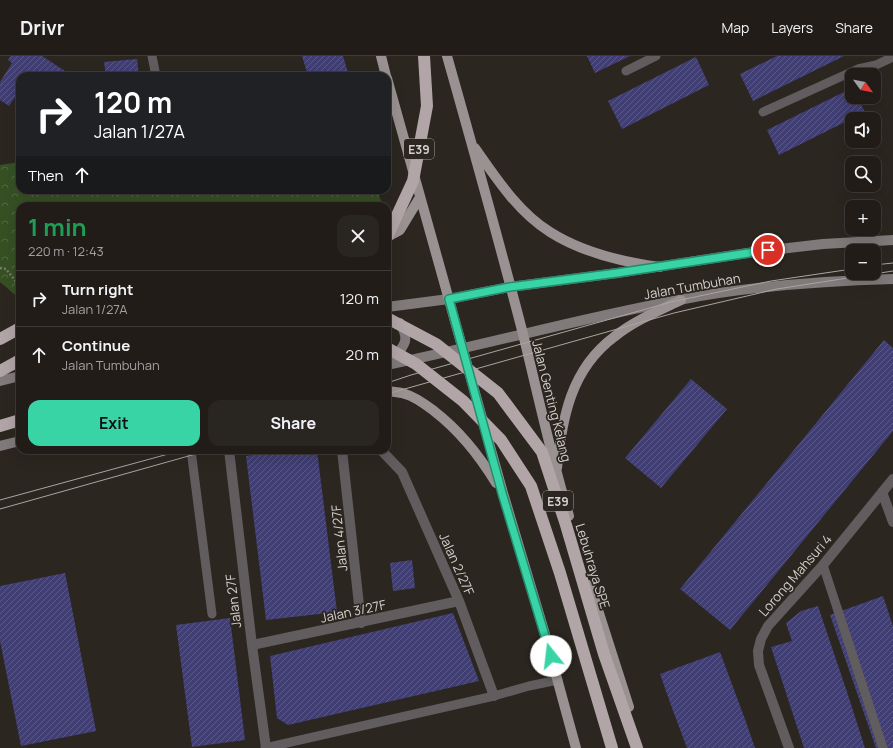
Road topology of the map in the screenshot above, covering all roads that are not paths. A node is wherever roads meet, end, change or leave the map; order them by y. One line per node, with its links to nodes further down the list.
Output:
1 (152, 56): 8 (lane)
2 (381, 56): 9 (main road)
3 (424, 56): 14 (highway, E39, bridge)
4 (447, 56): 12 (main road, Jalan Genting Kelang)
5 (656, 56): 7 (lane)
6 (893, 57): 11 (lane)
7 (626, 71)
8 (155, 72)
9 (386, 72)
10 (391, 92): 13 (main road)
11 (763, 112)
12 (471, 142): 17 (main road); 19 (main road, Jalan Genting Kelang)
13 (420, 197): 15 (main road); 20 (main road)
14 (391, 228)
15 (391, 235)
16 (893, 240): 17 (main road, Jalan Tumbuhan)
17 (660, 267): 19 (main road, Jalan Tumbuhan)
18 (893, 280): 21 (main road, Jalan Tumbuhan)
19 (510, 287): 20 (main road, Jalan Tumbuhan); 26 (main road, Jalan Genting Kelang)
20 (449, 299): 22 (main road, Jalan Tumbuhan); 28 (main road)
21 (681, 300): 26 (main road, Jalan Tumbuhan); 45 (main road)
22 (391, 306)
23 (391, 317): 30 (main road)
24 (391, 318): 60 (highway, Lebuhraya SPE / E39, bridge)
25 (16, 330): 27 (highway)
26 (523, 334): 28 (main road, Jalan Tumbuhan); 45 (main road, Jalan Genting Kelang)
27 (0, 339)
28 (463, 349): 32 (main road, Jalan Tumbuhan); 48 (main road)
29 (391, 350): 59 (highway, E39, bridge)
30 (391, 361)
31 (16, 362): 33 (highway)
32 (391, 364)
33 (0, 371)
34 (16, 377): 35 (main road)
35 (0, 381)
36 (391, 392): 48 (main road)
37 (16, 421): 38 (highway)
38 (0, 426)
39 (16, 442): 40 (main road)
40 (0, 446)
41 (192, 454): 52 (lane)
42 (229, 454): 54 (street, Jalan 27F)
43 (342, 454): 53 (street, Jalan 4/27F)
44 (385, 454): 51 (street, Jalan 2/27F)
45 (557, 475): 61 (main road, Jalan Genting Kelang)
46 (893, 479): 47 (street, Lorong Mahsuri 4)
47 (882, 492): 49 (street); 50 (street, Lorong Mahsuri 4)
48 (502, 493): 55 (main road)
49 (893, 522)
50 (823, 565): 62 (street, Lorong Mahsuri 4); 63 (lane)
51 (459, 601): 53 (street, Jalan 3/27F); 56 (street, Jalan 2/27F)
52 (212, 614)
53 (361, 623): 54 (street, Jalan 3/27F)
54 (252, 645): 57 (street, Jalan 27F)
55 (558, 680): 56 (lane); 58 (main road)
56 (494, 696): 57 (lane)
57 (266, 748)
58 (576, 748)
59 (612, 748)
60 (637, 748)
61 (642, 748)
62 (789, 748)
63 (883, 748)

